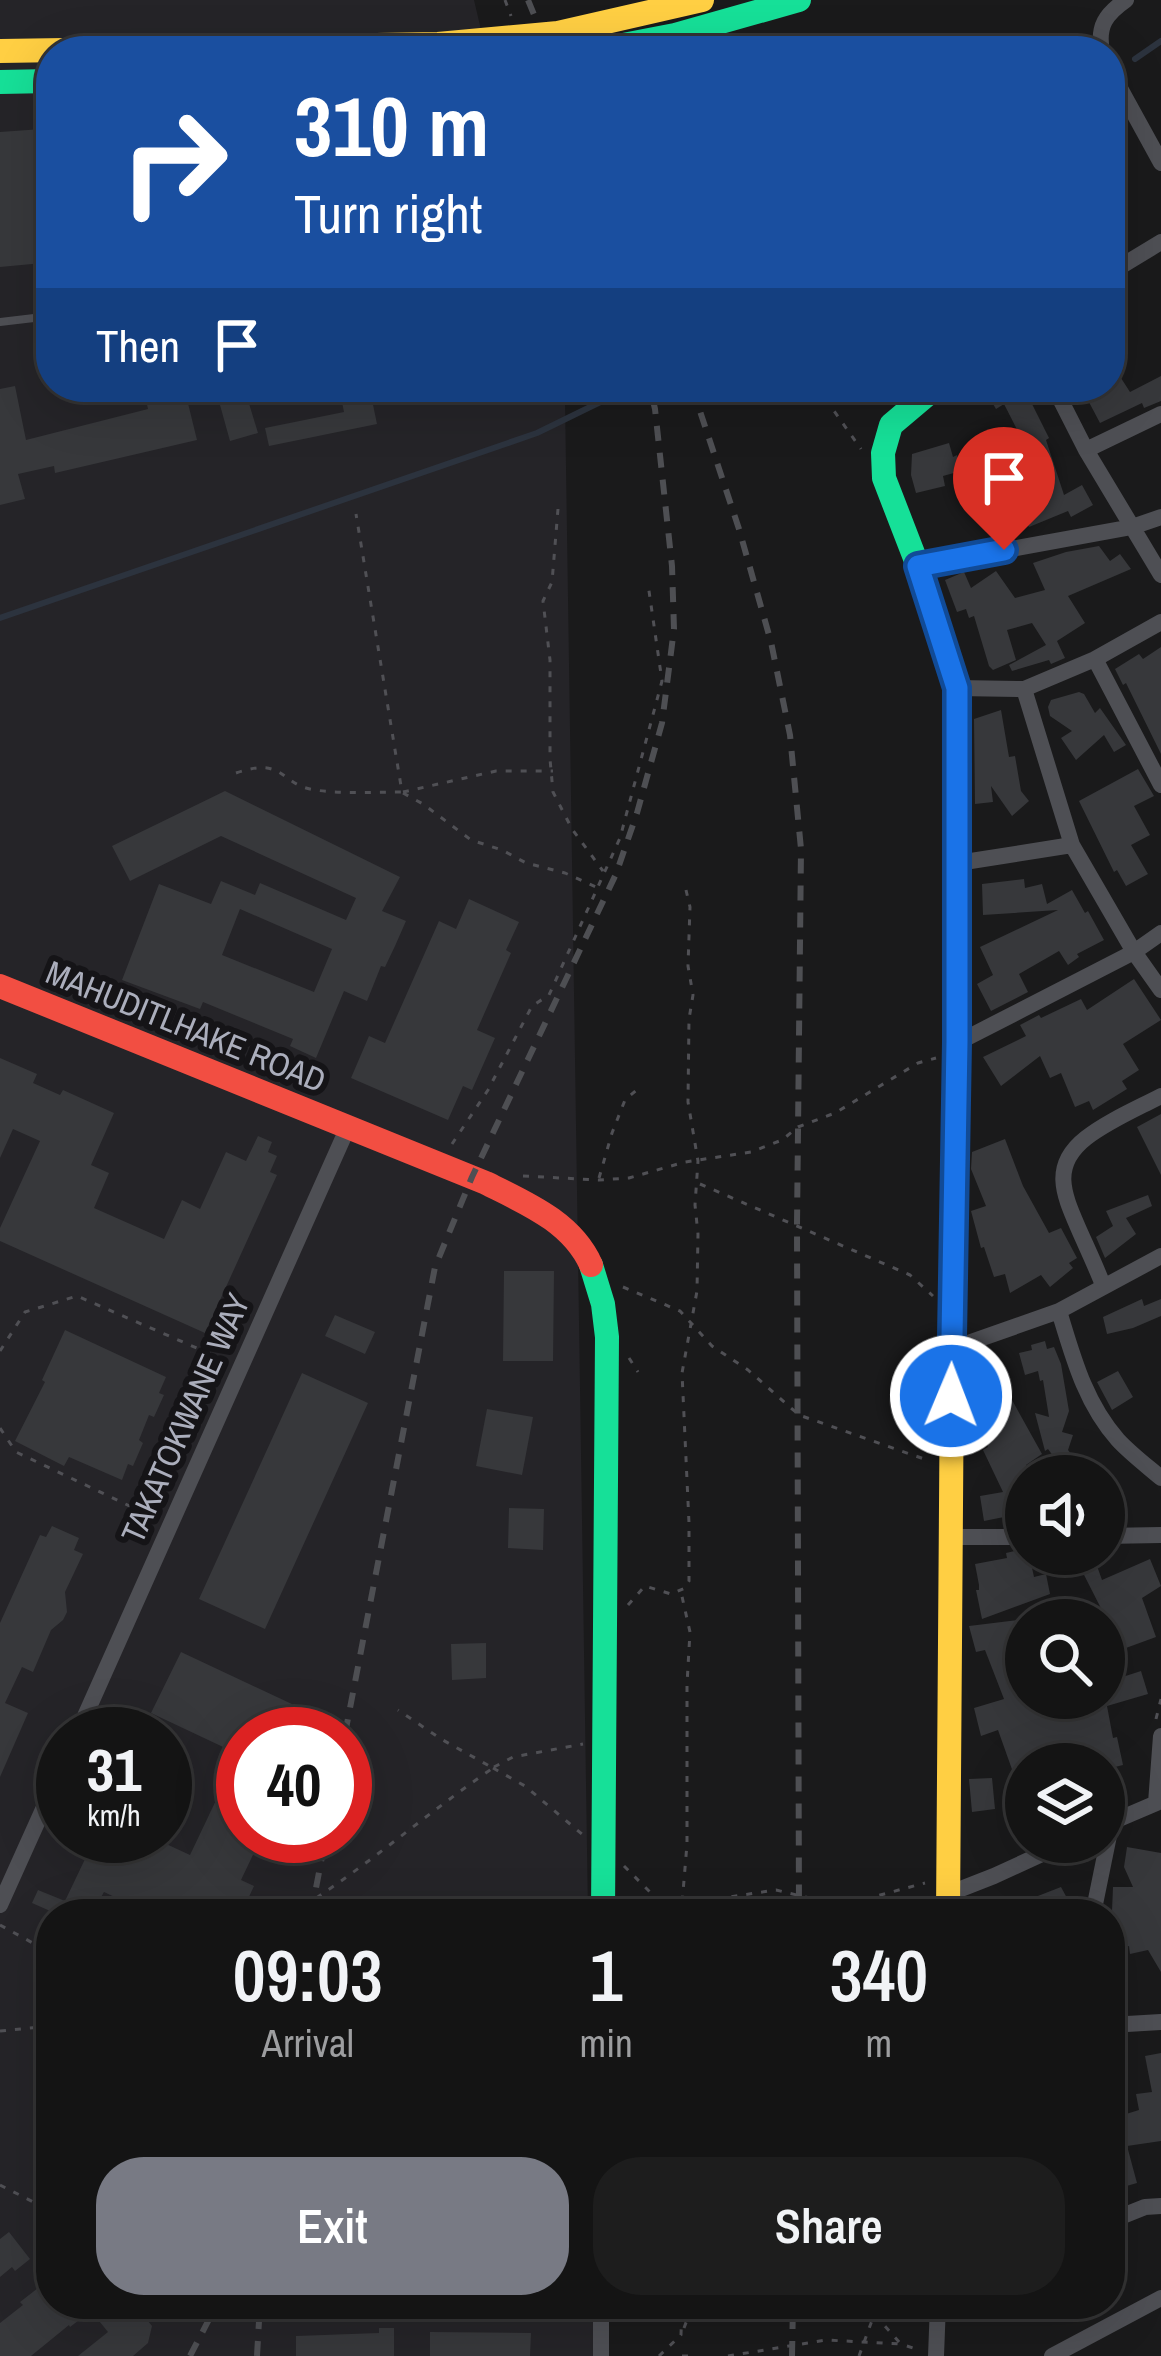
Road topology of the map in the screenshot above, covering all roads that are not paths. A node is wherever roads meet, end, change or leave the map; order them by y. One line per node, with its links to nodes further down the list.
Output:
1 (702, 0): 4 (street, bridge)
2 (800, 0): 5 (street)
3 (1126, 0): 6 (street)
4 (525, 36)
5 (670, 36)
6 (1099, 36)
7 (36, 50): 8 (street, bridge)
8 (0, 51)
9 (36, 81): 10 (street)
10 (0, 82)
11 (1125, 99): 12 (street)
12 (1161, 163)
13 (1161, 242): 14 (street)
14 (1125, 264)
15 (36, 318): 16 (lane)
16 (0, 322)
17 (918, 402): 23 (street)
18 (1062, 402): 20 (street)
19 (1161, 415): 20 (street)
20 (1086, 450): 22 (street)
21 (1161, 517): 22 (street)
22 (1132, 527): 23 (street); 24 (street)
23 (918, 566): 27 (street)
24 (1161, 575)
25 (1161, 622): 26 (street)
26 (1095, 659): 28 (street); 29 (street)
27 (957, 688): 28 (street); 31 (street)
28 (1024, 689): 30 (street)
29 (1161, 784)
30 (1072, 845): 31 (street); 33 (street)
31 (958, 863): 36 (street)
32 (1161, 933): 33 (street)
33 (1134, 952): 35 (street); 36 (street)
34 (0, 986): 38 (street, MAHUDITLHAKE ROAD)
35 (1161, 990)
36 (953, 1048): 42 (street)
37 (1161, 1096): 40 (street)
38 (348, 1127): 48 (street, TAKATOKWANE WAY); 56 (street, MAHUDITLHAKE ROAD)
39 (1161, 1256): 40 (street)
40 (1103, 1285): 41 (street)
41 (1059, 1310): 42 (street); 43 (street)
42 (951, 1349): 46 (street)
43 (1161, 1478)
44 (1161, 1535): 45 (street)
45 (1125, 1536)
46 (949, 1537): 47 (street); 55 (street)
47 (1005, 1537)
48 (89, 1707)
49 (1161, 1736): 50 (street)
50 (1158, 1802): 51 (street)
51 (1125, 1816)
52 (36, 1825): 58 (street)
53 (1022, 1863): 55 (street)
54 (1101, 1863): 57 (street)
55 (945, 1895)
56 (603, 1899)
57 (1095, 1899)
58 (0, 1905)
59 (1161, 2022): 60 (street)
60 (1125, 2024)
61 (1161, 2206): 62 (street)
62 (1125, 2215)
63 (1161, 2298): 64 (street)
64 (1125, 2317)
65 (601, 2319): 69 (street)
66 (937, 2319): 68 (street)
67 (1122, 2319): 70 (street)
68 (936, 2355)
69 (601, 2356)
70 (1052, 2356)

